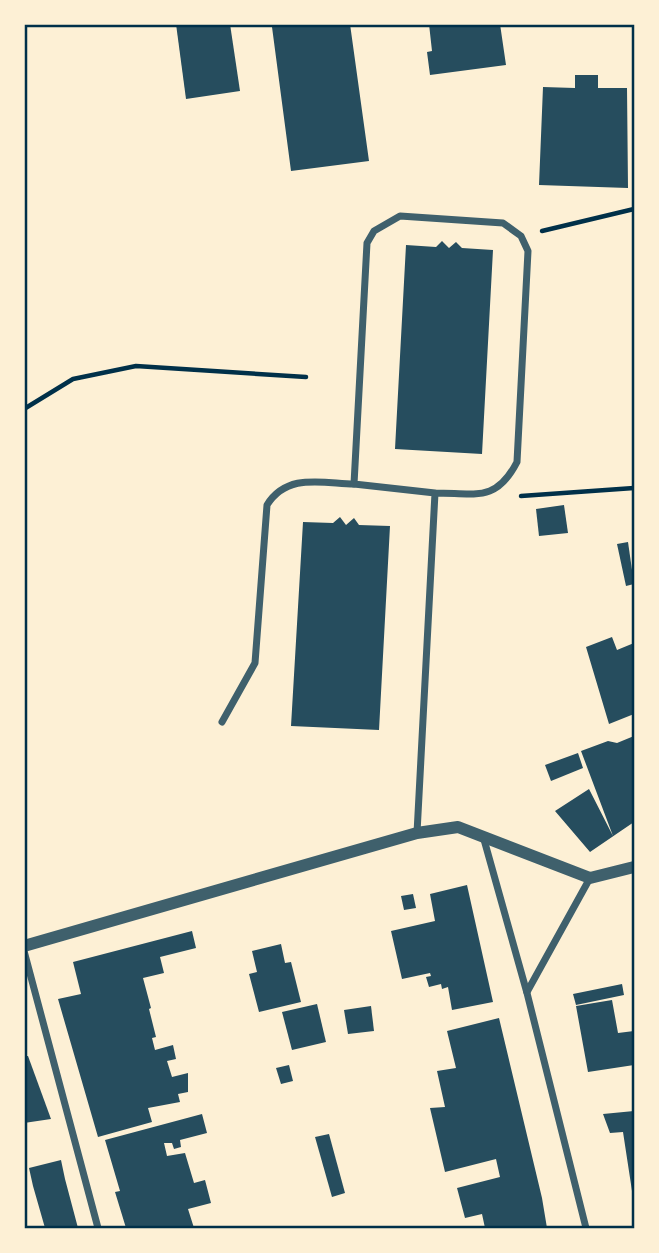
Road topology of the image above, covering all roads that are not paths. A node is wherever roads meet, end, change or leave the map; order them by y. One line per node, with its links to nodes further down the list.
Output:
1 (354, 485): 2 (street); 2 (street); 3 (street)
2 (435, 493): 4 (street)
3 (222, 722)
4 (416, 833): 5 (street); 8 (street)
5 (483, 835): 7 (street); 9 (street)
6 (635, 867): 7 (street)
7 (590, 878): 9 (street)
8 (24, 949): 10 (street)
9 (527, 993): 11 (street)
10 (98, 1228)
11 (586, 1228)

